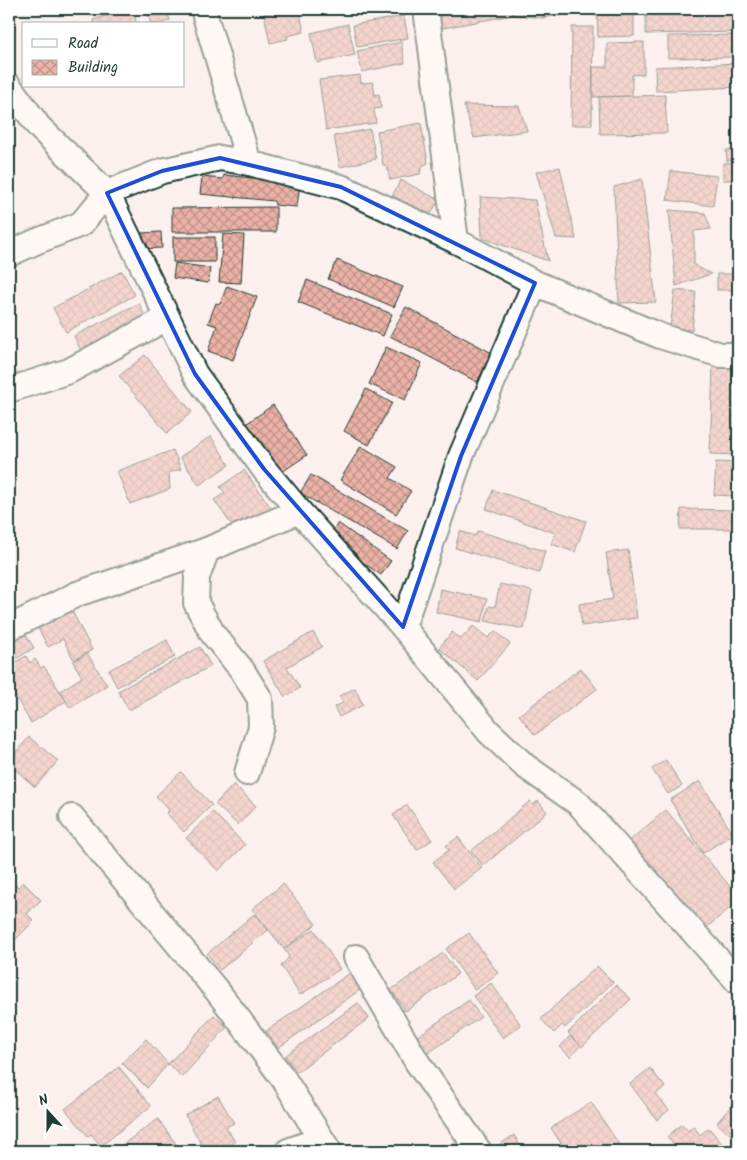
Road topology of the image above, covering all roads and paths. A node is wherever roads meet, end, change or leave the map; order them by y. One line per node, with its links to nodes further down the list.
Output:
1 (203, 9): 4 (street)
2 (426, 9): 6 (street)
3 (9, 86): 5 (street)
4 (249, 163): 5 (street); 6 (street)
5 (107, 193): 7 (street); 9 (street)
6 (456, 241): 8 (street)
7 (9, 254)
8 (535, 283): 10 (street); 14 (street)
9 (167, 318): 11 (street); 12 (street)
10 (738, 355)
11 (9, 390)
12 (299, 511): 13 (street); 14 (street)
13 (207, 550): 15 (street); 16 (street)
14 (403, 627): 19 (street)
15 (9, 628)
16 (247, 773)
17 (72, 817): 20 (street)
18 (356, 958): 22 (street)
19 (738, 982)
20 (325, 1145): 21 (street)
21 (288, 1151)
22 (479, 1151)

